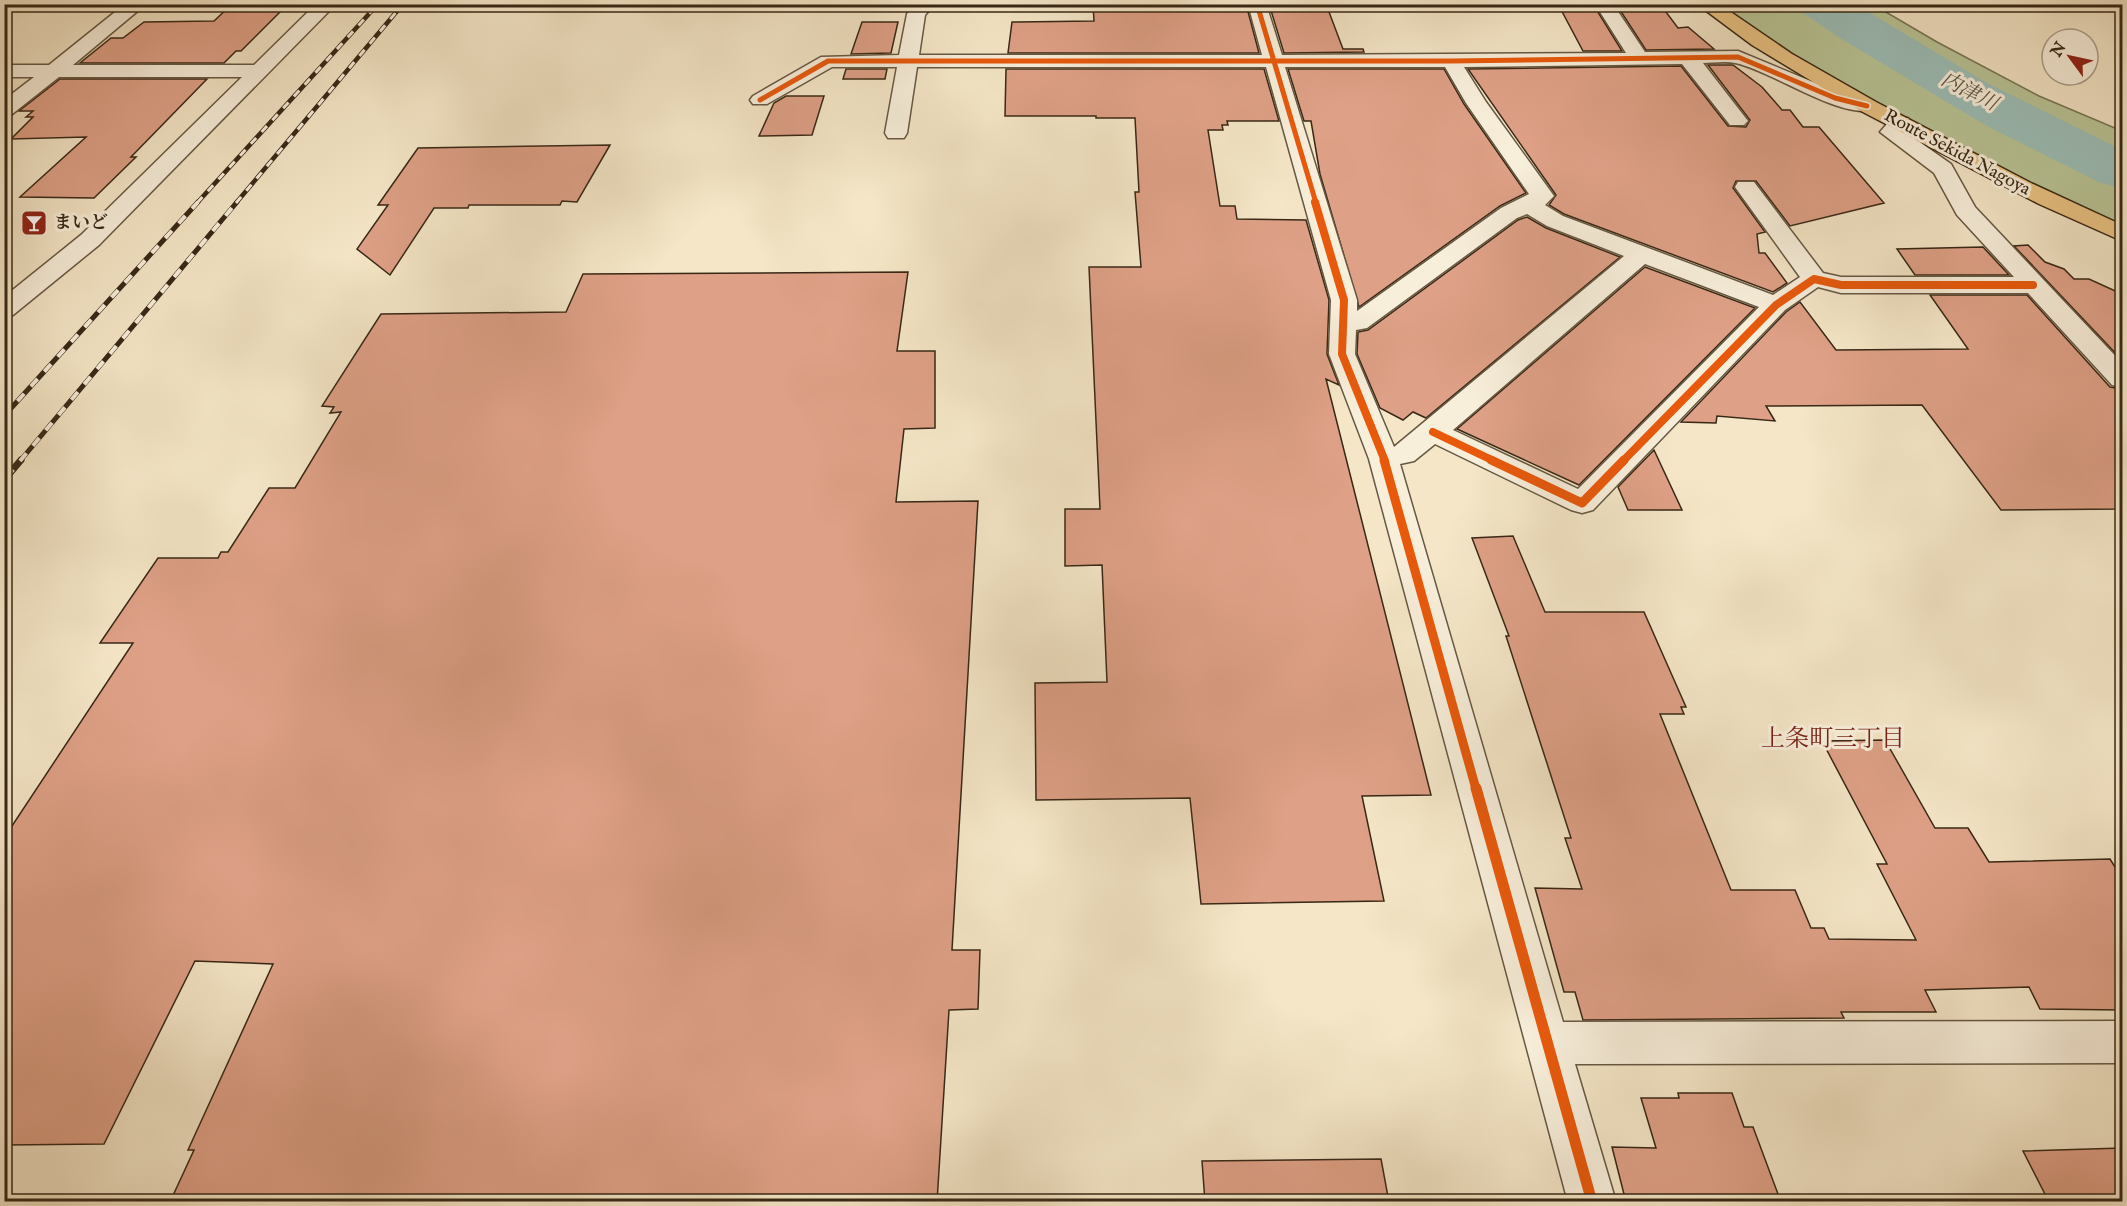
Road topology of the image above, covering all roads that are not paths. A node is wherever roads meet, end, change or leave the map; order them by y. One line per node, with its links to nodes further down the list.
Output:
1 (137, 4): 13 (street)
2 (327, 4): 14 (street)
3 (926, 4): 11 (street)
4 (1257, 4): 9 (street)
5 (1604, 4): 7 (street)
6 (1706, 4): 16 (main road, Route Sekida Nagoya)
7 (1639, 58): 8 (street); 10 (street)
8 (1689, 59): 16 (street); 18 (street)
9 (1272, 60): 10 (street); 11 (street); 29 (street)
10 (1451, 61): 22 (street)
11 (908, 62): 15 (street); 20 (street)
12 (4, 71): 13 (street)
13 (54, 71): 14 (street); 17 (street)
14 (260, 71): 28 (street)
15 (760, 100)
16 (1868, 106): 19 (main road, Route Sekida Nagoya)
17 (4, 111)
18 (1737, 121)
19 (1900, 123): 23 (main road, Route Sekida Nagoya); 26 (street)
20 (896, 133)
21 (1746, 187): 25 (street)
22 (1529, 205): 24 (street); 29 (street)
23 (2122, 234)
24 (1641, 254): 27 (street); 31 (street)
25 (1814, 279): 26 (street); 27 (street)
26 (2033, 285): 30 (street)
27 (1776, 305): 31 (street)
28 (4, 310)
29 (1342, 326): 32 (street)
30 (2122, 378)
31 (1434, 432): 32 (street)
32 (1384, 459): 34 (street)
33 (2122, 1042): 34 (street)
34 (1550, 1043): 35 (street)
35 (1592, 1202)

